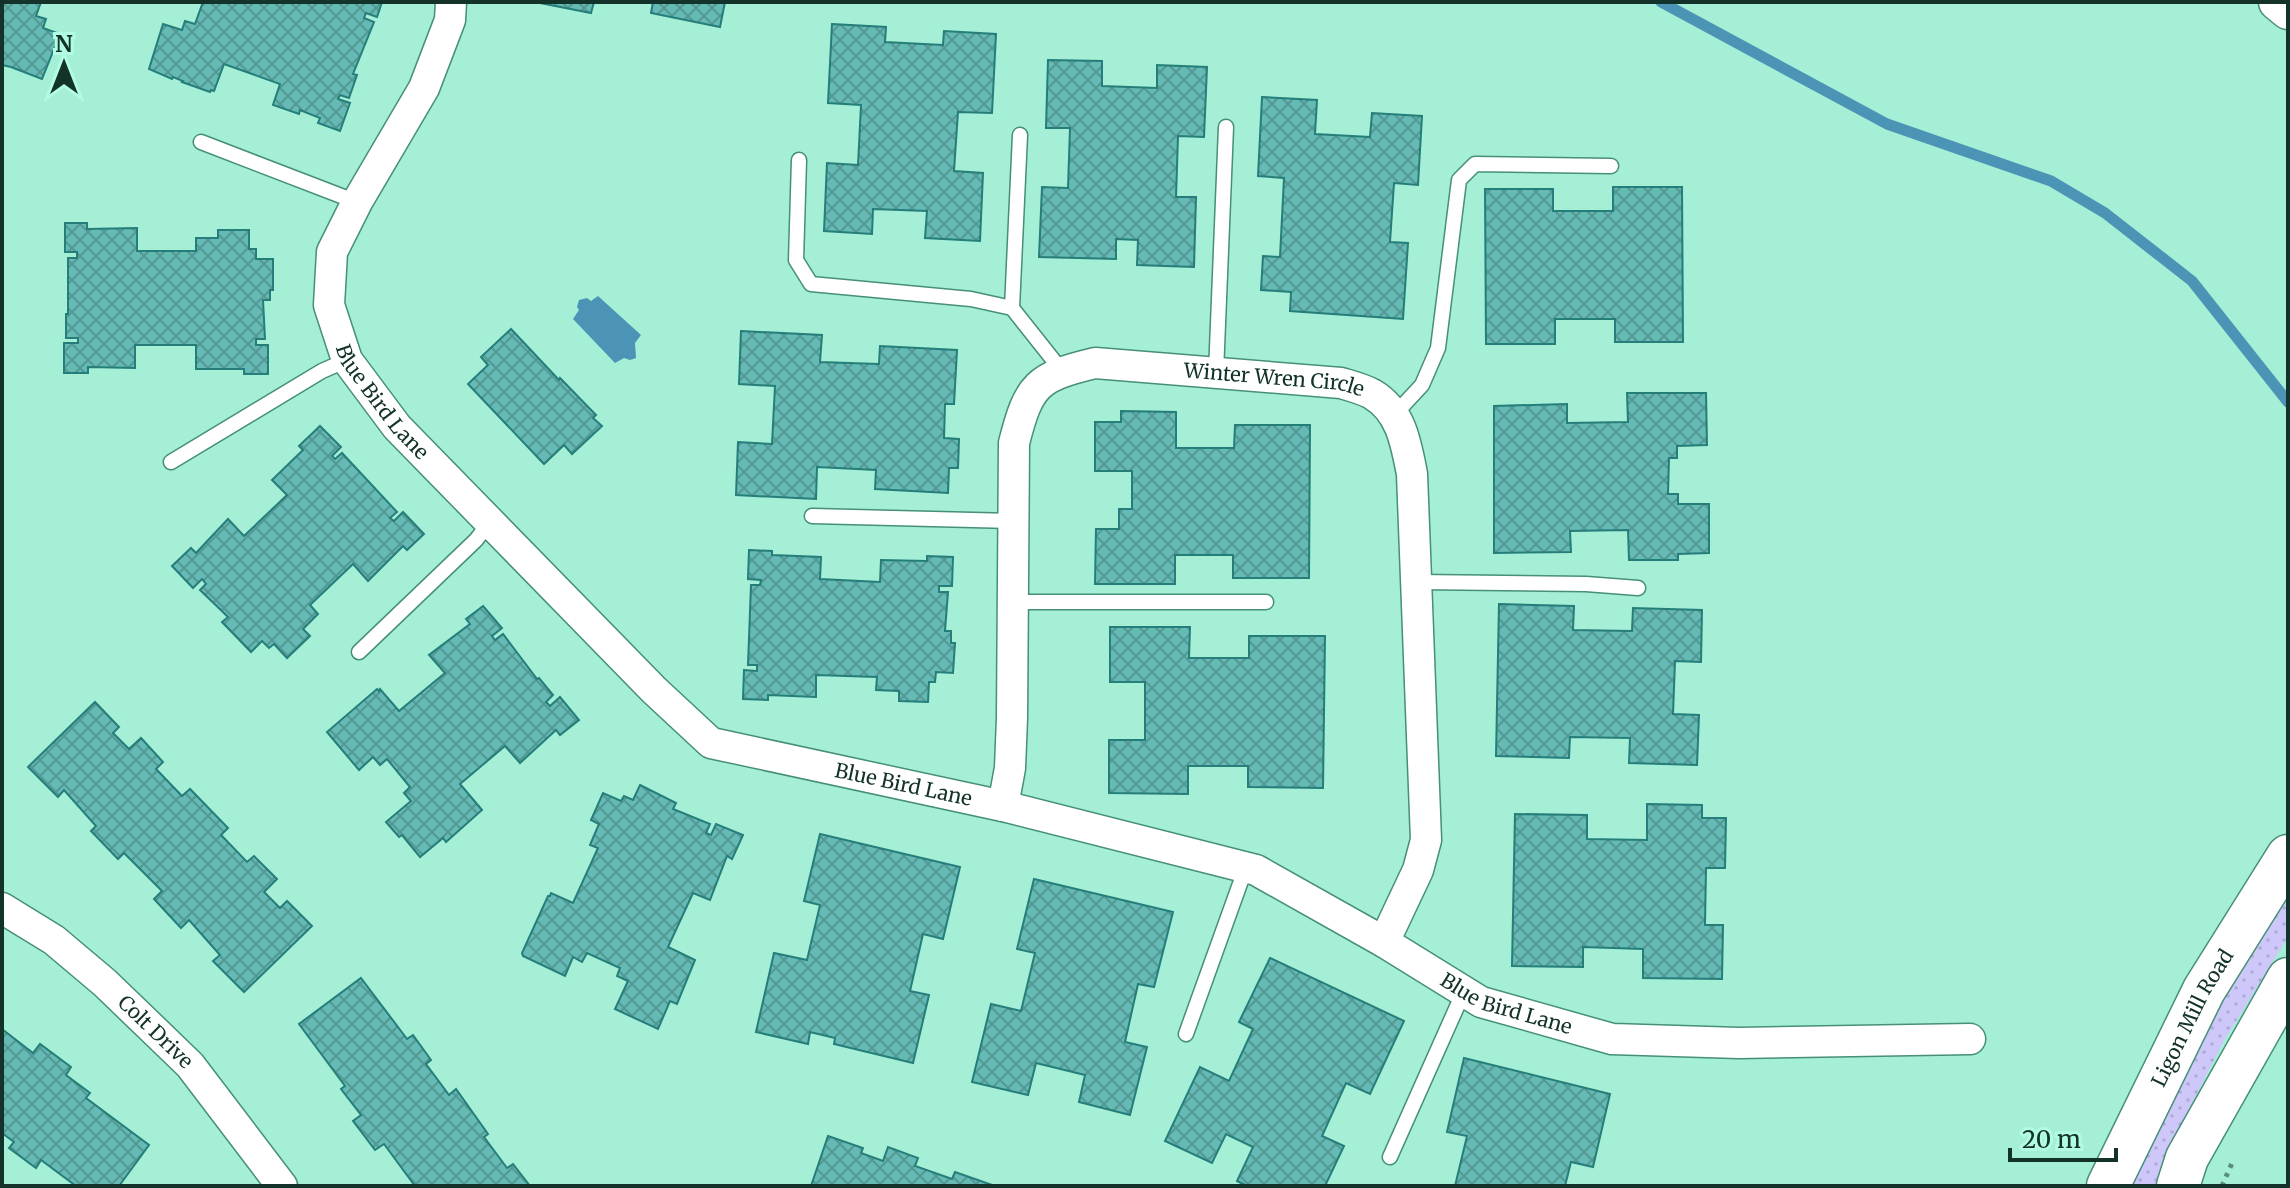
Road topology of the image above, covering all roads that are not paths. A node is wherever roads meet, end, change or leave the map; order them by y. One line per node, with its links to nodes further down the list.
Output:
1 (451, 2): 9 (street, Blue Bird Lane)
2 (2277, 2): 3 (street)
3 (2288, 11)
4 (1226, 127): 13 (lane)
5 (1020, 135): 10 (lane)
6 (201, 142): 9 (lane)
7 (799, 160): 10 (lane)
8 (1611, 166): 14 (lane)
9 (357, 202): 11 (street, Blue Bird Lane)
10 (1012, 308): 12 (lane)
11 (347, 360): 15 (lane); 18 (street, Blue Bird Lane)
12 (1062, 371): 13 (street, Winter Wren Circle); 17 (street, Winter Wren Circle)
13 (1216, 373): 14 (street, Winter Wren Circle)
14 (1395, 414): 19 (street)
15 (171, 462)
16 (812, 516): 17 (lane)
17 (1013, 521): 21 (street, Winter Wren Circle)
18 (490, 522): 23 (lane); 24 (street, Blue Bird Lane)
19 (1417, 582): 20 (lane); 28 (street)
20 (1638, 588)
21 (1013, 602): 22 (lane); 24 (street, Winter Wren Circle)
22 (1266, 602)
23 (359, 652)
24 (1003, 806): 26 (street, Blue Bird Lane)
25 (2288, 856): 35 (main road, Ligon Mill Road)
26 (1246, 867): 28 (street, Blue Bird Lane); 31 (lane)
27 (2, 908): 34 (street, Colt Drive)
28 (1384, 942): 30 (street, Blue Bird Lane)
29 (2288, 979): 36 (main road)
30 (1464, 991): 32 (street, Blue Bird Lane); 33 (lane)
31 (1186, 1034)
32 (1970, 1039)
33 (1390, 1157)
34 (282, 1186)
35 (2108, 1186)
36 (2178, 1186)

